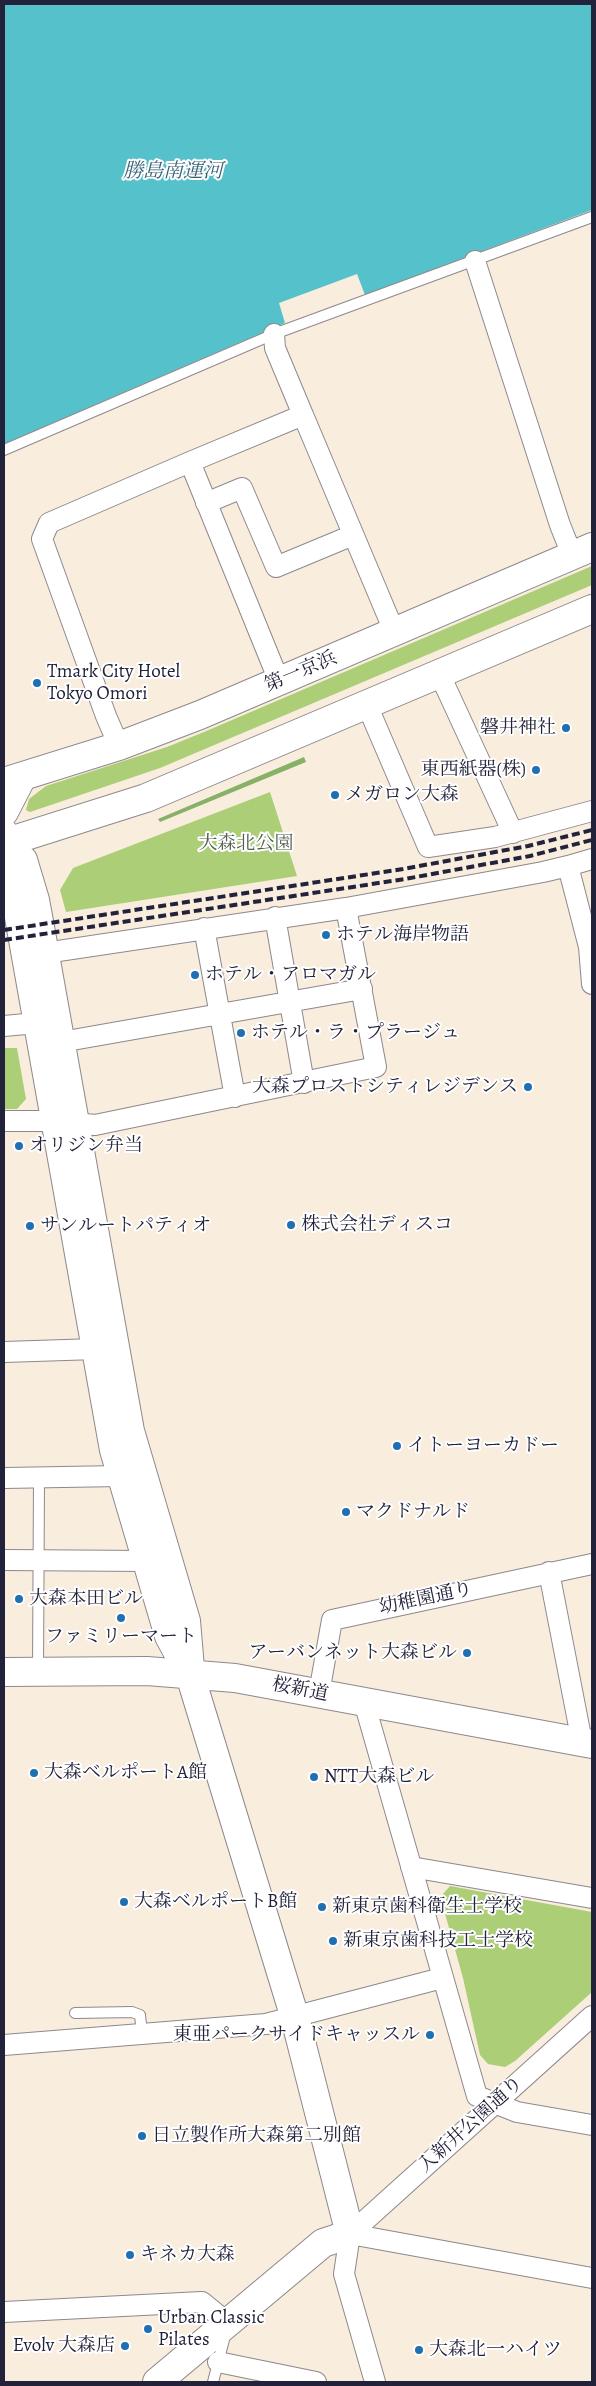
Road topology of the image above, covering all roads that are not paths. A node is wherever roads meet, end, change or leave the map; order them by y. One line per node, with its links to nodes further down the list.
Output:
1 (592, 217): 2 (lane)
2 (475, 261): 3 (lane); 9 (street)
3 (274, 334): 4 (street); 5 (lane)
4 (303, 415): 6 (street); 8 (street)
5 (4, 450)
6 (190, 462): 7 (street); 15 (street)
7 (206, 503): 8 (street); 13 (street)
8 (354, 535): 11 (street)
9 (582, 551): 11 (main road, 第一京浜)
10 (592, 609): 12 (main road)
11 (394, 632): 13 (main road, 第一京浜)
12 (440, 675): 14 (main road); 19 (street)
13 (279, 681): 15 (main road, 第一京浜)
14 (367, 705): 19 (street); 20 (main road)
15 (119, 746): 16 (main road, 第一京浜)
16 (13, 779): 18 (main road)
17 (592, 811): 19 (street)
18 (4, 812)
19 (514, 832)
20 (6, 835): 26 (main road); 31 (main road)
21 (592, 859): 22 (street)
22 (568, 866): 23 (street); 27 (street)
23 (346, 908): 24 (street); 28 (street)
24 (275, 917): 25 (street); 29 (street)
25 (204, 928): 26 (street); 30 (street)
26 (44, 953): 33 (main road)
27 (591, 975)
28 (362, 989): 29 (street); 34 (street)
29 (290, 1001): 30 (street); 34 (street)
30 (220, 1013): 33 (street); 35 (street)
31 (37, 1023): 32 (street); 37 (main road)
32 (4, 1026)
33 (60, 1042): 37 (main road)
34 (304, 1083): 35 (street)
35 (235, 1098): 37 (street)
36 (4, 1121): 37 (street)
37 (65, 1122): 38 (main road); 50 (main road)
38 (96, 1349): 39 (street); 40 (main road)
39 (4, 1352)
40 (121, 1476): 42 (street); 45 (main road)
41 (4, 1478): 42 (street)
42 (39, 1478): 44 (lane)
43 (4, 1560): 44 (street)
44 (39, 1560): 45 (street); 49 (lane)
45 (146, 1561): 50 (main road)
46 (592, 1564): 47 (street, 幼稚園通り)
47 (549, 1572): 51 (street, 幼稚園通り); 53 (street)
48 (4, 1672): 49 (main road, 桜新道)
49 (38, 1672): 50 (main road, 桜新道)
50 (190, 1675): 51 (main road, 桜新道); 59 (main road)
51 (319, 1693): 52 (main road, 桜新道)
52 (364, 1702): 53 (main road, 桜新道); 54 (street)
53 (587, 1743)
54 (411, 1867): 55 (street); 56 (street)
55 (592, 1898)
56 (442, 1978): 59 (street); 62 (street)
57 (75, 2013): 60 (lane)
58 (592, 2016): 62 (street, 入新井公園通り)
59 (295, 2018): 60 (street); 64 (main road)
60 (142, 2034): 61 (street)
61 (4, 2045)
62 (493, 2104): 63 (street); 64 (street, 入新井公園通り)
63 (592, 2125)
64 (350, 2234): 65 (street); 67 (main road); 72 (street)
65 (592, 2278)
66 (15, 2307): 67 (street)
67 (229, 2324): 68 (lane); 69 (main road)
68 (218, 2362): 70 (lane); 71 (street)
69 (157, 2382)
70 (213, 2382)
71 (316, 2382)
72 (375, 2382)

